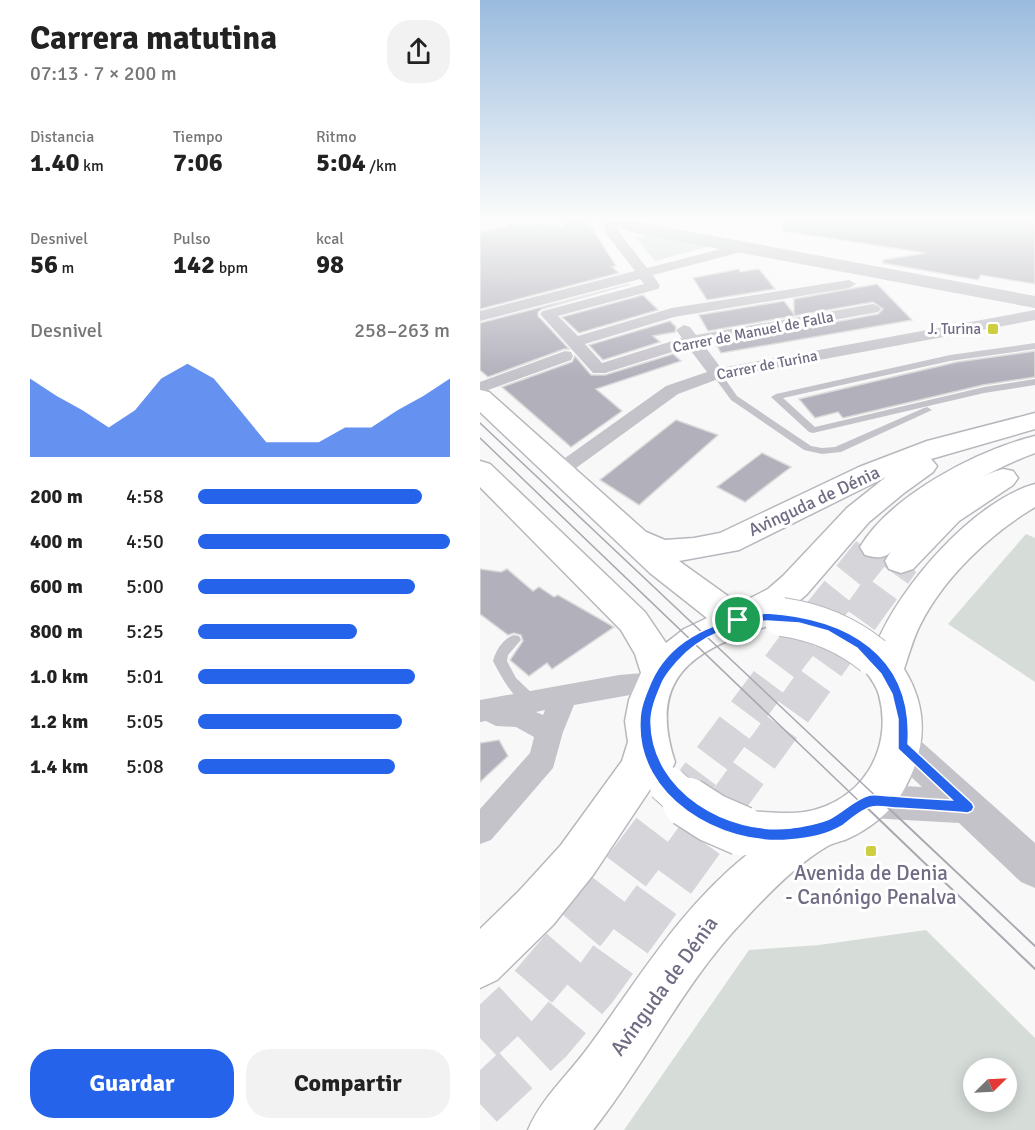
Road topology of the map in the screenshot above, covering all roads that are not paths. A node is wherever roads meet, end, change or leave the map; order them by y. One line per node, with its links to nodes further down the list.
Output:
1 (649, 272): 3 (street)
2 (870, 272): 6 (street)
3 (644, 273): 5 (street); 11 (street)
4 (849, 284): 9 (street)
5 (653, 286): 9 (street); 15 (street)
6 (1014, 298): 7 (street); 12 (street)
7 (1035, 302)
8 (873, 309): 13 (street, Carrer de Manuel de Falla)
9 (672, 313): 13 (street); 15 (street)
10 (1035, 315): 12 (street, Carrer de Turina)
11 (480, 316)
12 (1001, 320): 16 (street, Carrer de Turina)
13 (691, 341): 15 (street, Carrer de Manuel de Falla); 16 (street)
14 (1035, 346): 20 (lane)
15 (569, 349): 18 (street)
16 (717, 374): 20 (lane); 25 (street, Carrer de Turina)
17 (1035, 382): 20 (lane)
18 (480, 388)
19 (480, 398): 25 (main road)
20 (953, 398)
21 (1035, 421): 22 (main road, Avinguda de Dénia)
22 (992, 432): 28 (main road, Avinguda de Dénia); 29 (main road, Avinguda de Dénia)
23 (1035, 444): 24 (main road)
24 (1035, 465)
25 (558, 472): 28 (main road)
26 (481, 473): 32 (main road)
27 (1035, 494): 31 (main road)
28 (635, 540): 29 (main road)
29 (738, 620): 31 (main road, bridge); 32 (main road)
30 (514, 640): 34 (lane)
31 (879, 663): 39 (main road)
32 (658, 678): 33 (street); 38 (main road)
33 (565, 695): 34 (street); 37 (street)
34 (531, 701): 35 (street)
35 (480, 711)
36 (480, 716): 37 (street)
37 (549, 732): 42 (street)
38 (648, 742): 43 (main road, bridge); 45 (main road)
39 (902, 746): 40 (main road); 41 (street)
40 (870, 801): 41 (street); 43 (main road)
41 (968, 807): 44 (street)
42 (480, 830)
43 (812, 831): 46 (main road, Avinguda de Dénia)
44 (1035, 870)
45 (480, 963)
46 (556, 1130)

